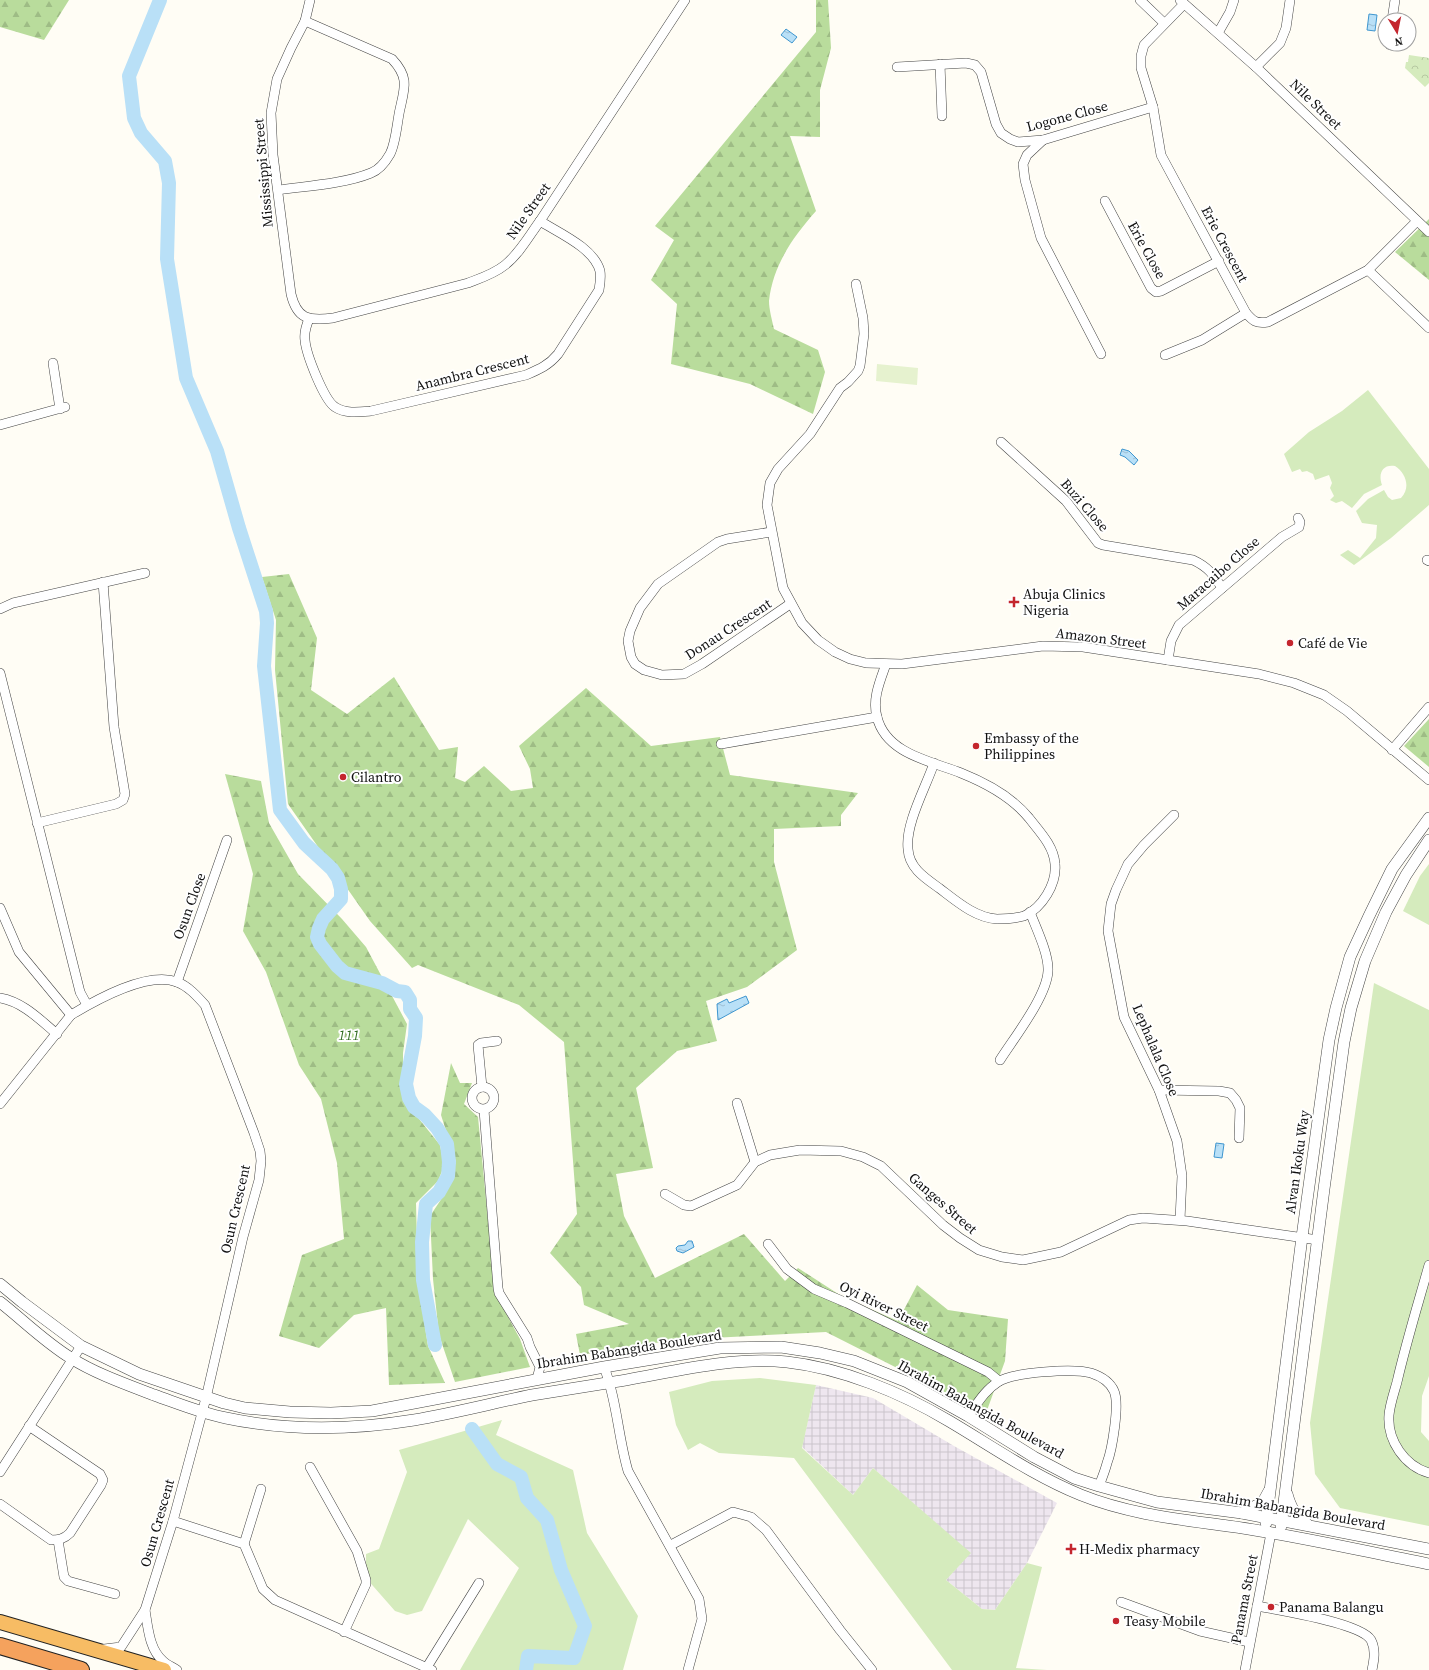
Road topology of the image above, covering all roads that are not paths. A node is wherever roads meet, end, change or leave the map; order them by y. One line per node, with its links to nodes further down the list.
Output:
1 (310, 0): 9 (street, Mississippi Street)
2 (684, 0): 20 (street, Nile Street)
3 (1140, 0): 10 (street)
4 (1234, 0): 11 (street)
5 (1290, 0): 14 (street)
6 (1394, 0): 8 (street)
7 (1182, 2): 10 (street, Erie Crescent); 11 (street, Nile Street)
8 (1393, 12)
9 (305, 21): 18 (street, Mississippi Street); 18 (street)
10 (1164, 23): 15 (street, Erie Crescent)
11 (1218, 33): 14 (street, Nile Street)
12 (940, 64): 13 (street, Logone Close); 16 (street); 17 (street, Logone Close)
13 (897, 67)
14 (1256, 67): 21 (street, Nile Street)
15 (1153, 107): 17 (street, Logone Close); 23 (street, Erie Crescent)
16 (942, 116)
17 (1043, 140): 29 (street)
18 (278, 190): 27 (street, Mississippi Street)
19 (1105, 201): 23 (street, Erie Close)
20 (540, 221): 27 (street, Nile Street); 27 (street, Anambra Crescent)
21 (1417, 221): 22 (street, Nile Street); 24 (street, Erie Crescent)
22 (1429, 232)
23 (1219, 261): 26 (street, Erie Crescent)
24 (1368, 270): 26 (street, Erie Crescent); 28 (street)
25 (856, 284): 35 (street, Amazon Street)
26 (1246, 313): 30 (street)
27 (309, 320)
28 (1429, 328)
29 (1101, 354)
30 (1165, 354)
31 (53, 363): 32 (street)
32 (0, 424)
33 (1001, 442): 38 (street, Buzi Close)
34 (1298, 518): 38 (street, Maracaibo Close)
35 (772, 532): 39 (street, Amazon Street); 39 (street, Donau Crescent)
36 (145, 573): 37 (street)
37 (102, 582): 40 (street); 52 (street)
38 (1222, 588): 41 (street, Maracaibo Close)
39 (790, 604): 42 (street, Amazon Street)
40 (0, 609)
41 (1168, 660): 42 (street, Amazon Street); 47 (street, Amazon Street)
42 (886, 664): 45 (street)
43 (0, 673): 52 (street)
44 (1429, 707): 47 (street)
45 (876, 717): 46 (street); 48 (street)
46 (721, 744)
47 (1392, 750): 49 (street, Amazon Street)
48 (934, 763): 56 (street); 56 (street)
49 (1429, 780)
50 (1174, 815): 65 (street, Lephalala Close)
51 (1429, 818): 73 (street, Alvan Ikoku Way)
52 (37, 824): 59 (street)
53 (227, 840): 57 (street, Osun Close)
54 (1429, 840): 74 (street)
55 (0, 908): 60 (street)
56 (1030, 912): 63 (street)
57 (177, 982): 59 (street, Osun Crescent); 85 (street, Osun Crescent)
58 (0, 998): 61 (street)
59 (87, 1005): 60 (street, Osun Crescent)
60 (71, 1015): 61 (street, Osun Crescent)
61 (57, 1034): 67 (street, Osun Crescent)
62 (497, 1042): 64 (street)
63 (1000, 1060)
64 (482, 1087): 68 (street); 68 (street)
65 (1159, 1090): 69 (street); 72 (street, Lephalala Close)
66 (736, 1103): 70 (street)
67 (0, 1104)
68 (484, 1110): 82 (street)
69 (1239, 1138)
70 (755, 1162): 71 (street); 72 (street, Ganges Street)
71 (665, 1194)
72 (1180, 1220): 73 (street, Ganges Street)
73 (1302, 1237): 74 (street, Ganges Street); 93 (street, Alvan Ikoku Way)
74 (1318, 1240): 95 (street)
75 (768, 1244): 83 (street, Oyi River Street)
76 (1429, 1265): 91 (street)
77 (0, 1284): 79 (street, Ibrahim Babangida Boulevard)
78 (0, 1302): 80 (street, Ibrahim Babangida Boulevard)
79 (81, 1346): 80 (street); 85 (street, Ibrahim Babangida Boulevard)
80 (72, 1359): 86 (street, Ibrahim Babangida Boulevard); 88 (street)
81 (604, 1367): 82 (street, Ibrahim Babangida Boulevard); 84 (street); 87 (street, Ibrahim Babangida Boulevard)
82 (537, 1379): 85 (street, Ibrahim Babangida Boulevard)
83 (999, 1381): 87 (street); 92 (street)
84 (610, 1383): 86 (street, Ibrahim Babangida Boulevard); 102 (street, Ibrahim Babangida Boulevard); 105 (street)
85 (206, 1398): 86 (street, Osun Crescent)
86 (202, 1412): 100 (street, Osun Crescent)
87 (968, 1416): 92 (street, Ibrahim Babangida Boulevard)
88 (29, 1426): 90 (street); 103 (street)
89 (310, 1467): 114 (street)
90 (0, 1472)
91 (1429, 1473)
92 (1099, 1486): 97 (street, Ibrahim Babangida Boulevard)
93 (1271, 1489): 97 (street); 98 (street, Alvan Ikoku Way)
94 (261, 1490): 104 (street)
95 (1285, 1490): 99 (street); 101 (street)
96 (0, 1504): 103 (street)
97 (1242, 1513): 98 (street, Ibrahim Babangida Boulevard)
98 (1267, 1517): 99 (street, Ibrahim Babangida Boulevard); 102 (street, Alvan Ikoku Way)
99 (1282, 1520): 101 (street, Ibrahim Babangida Boulevard); 102 (street)
100 (173, 1522): 104 (street); 112 (street, Osun Crescent)
101 (1308, 1525): 106 (street, Ibrahim Babangida Boulevard)
102 (1272, 1533): 107 (street, Ibrahim Babangida Boulevard); 111 (street, Panama Street)
103 (58, 1540): 109 (street)
104 (244, 1544): 114 (street)
105 (671, 1545): 122 (street); 123 (street)
106 (1429, 1549)
107 (1429, 1564)
108 (479, 1584): 118 (street)
109 (115, 1594)
110 (1120, 1602): 115 (street)
111 (1257, 1606): 115 (street, Panama Street); 125 (street)
112 (145, 1610): 117 (street); 121 (street)
113 (0, 1622): 117 (highway)
114 (344, 1632): 118 (street)
115 (1249, 1642): 124 (street, Panama Street)
116 (0, 1646): 119 (highway)
117 (88, 1648): 120 (highway)
118 (430, 1668)
119 (80, 1670)
120 (164, 1670)
121 (177, 1670)
122 (688, 1670)
123 (872, 1670)
124 (1245, 1670)
125 (1372, 1670)

